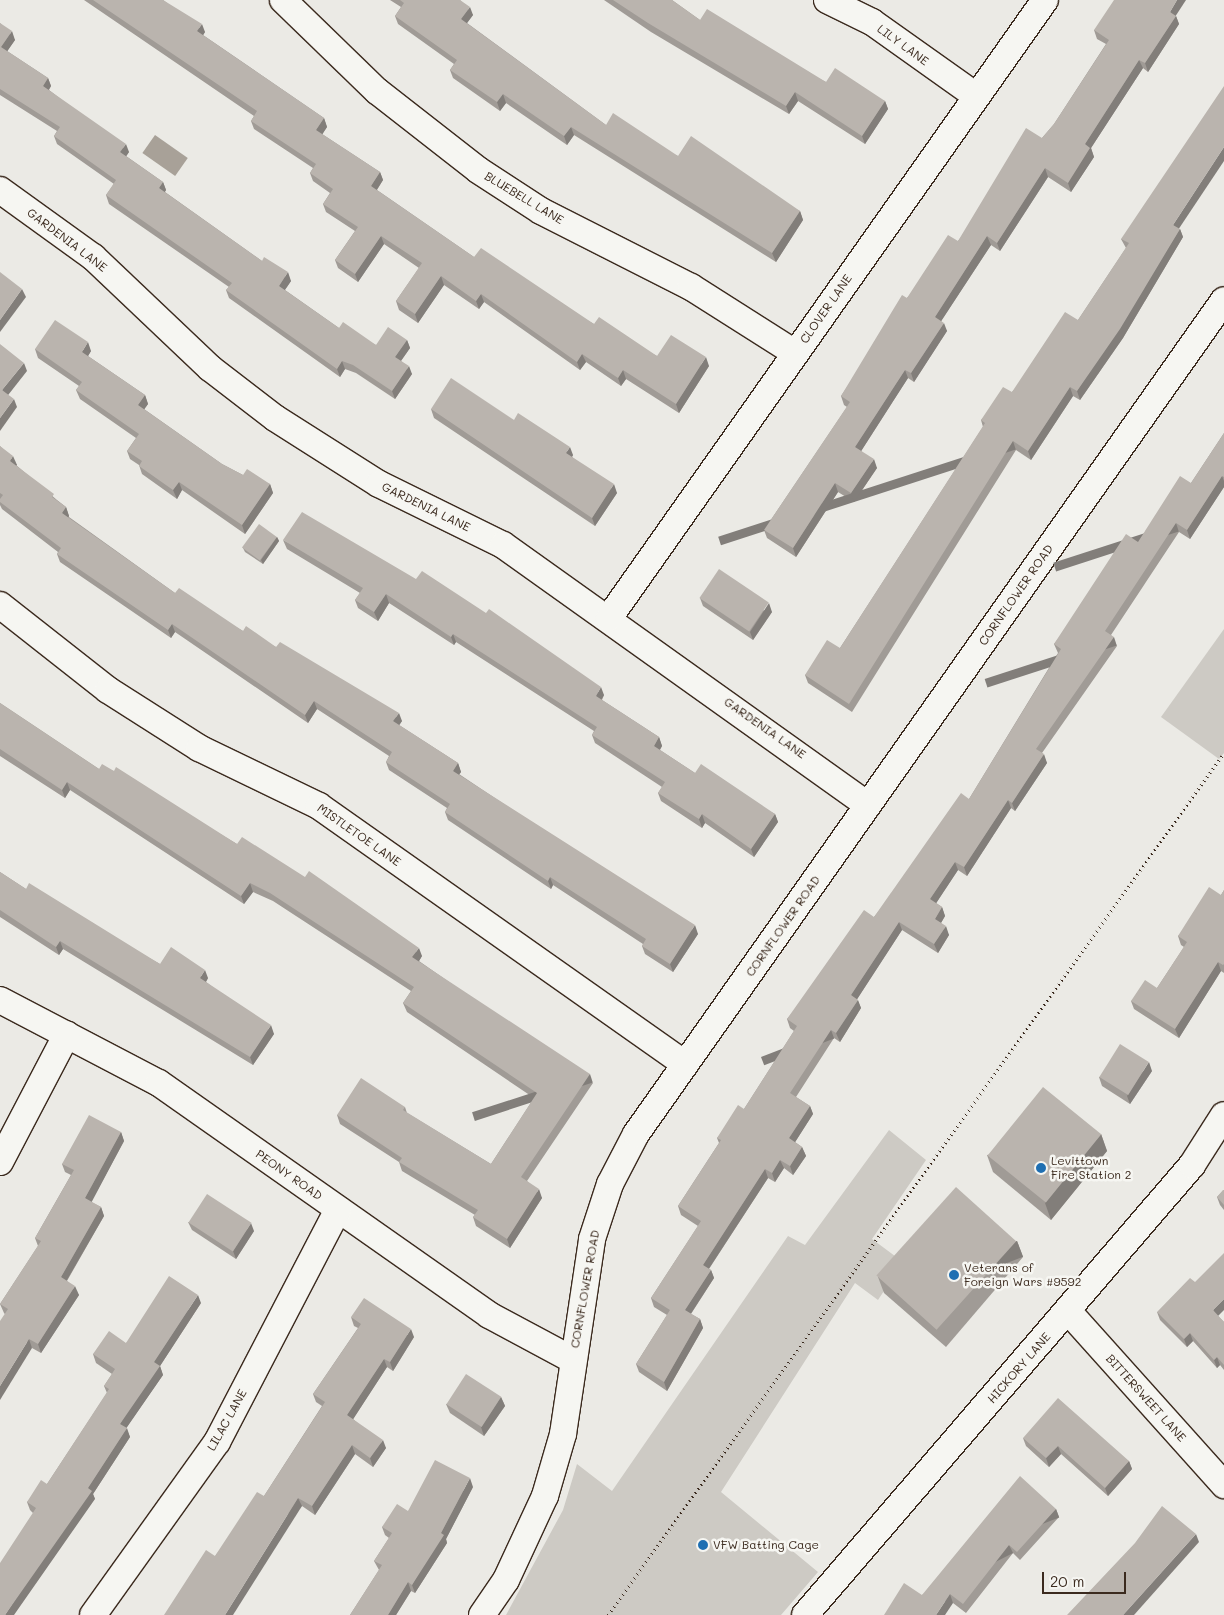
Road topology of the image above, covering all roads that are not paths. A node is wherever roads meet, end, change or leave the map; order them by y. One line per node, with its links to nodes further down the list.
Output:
1 (283, 0): 7 (street, BLUEBELL LANE)
2 (827, 0): 4 (street, LILY LANE)
3 (1045, 0): 4 (street, CLOVER LANE)
4 (976, 96): 7 (street, CLOVER LANE)
5 (0, 190): 9 (street, GARDENIA LANE)
6 (1224, 300): 10 (street, CORNFLOWER ROAD)
7 (795, 353): 9 (street, CLOVER LANE)
8 (0, 605): 13 (street, MISTLETOE LANE)
9 (608, 618): 10 (street, GARDENIA LANE)
10 (868, 805): 13 (street, CORNFLOWER ROAD)
11 (0, 1000): 12 (street, PEONY ROAD)
12 (67, 1034): 15 (street); 16 (street, PEONY ROAD)
13 (685, 1064): 18 (street, CORNFLOWER ROAD)
14 (1224, 1115): 17 (street, HICKORY LANE)
15 (0, 1162)
16 (338, 1210): 18 (street, PEONY ROAD); 20 (street, LILAC LANE)
17 (1068, 1311): 19 (street, BITTERSWEET LANE); 22 (street, HICKORY LANE)
18 (573, 1360): 21 (street, CORNFLOWER ROAD)
19 (1224, 1485)
20 (93, 1615)
21 (482, 1615)
22 (805, 1615)

